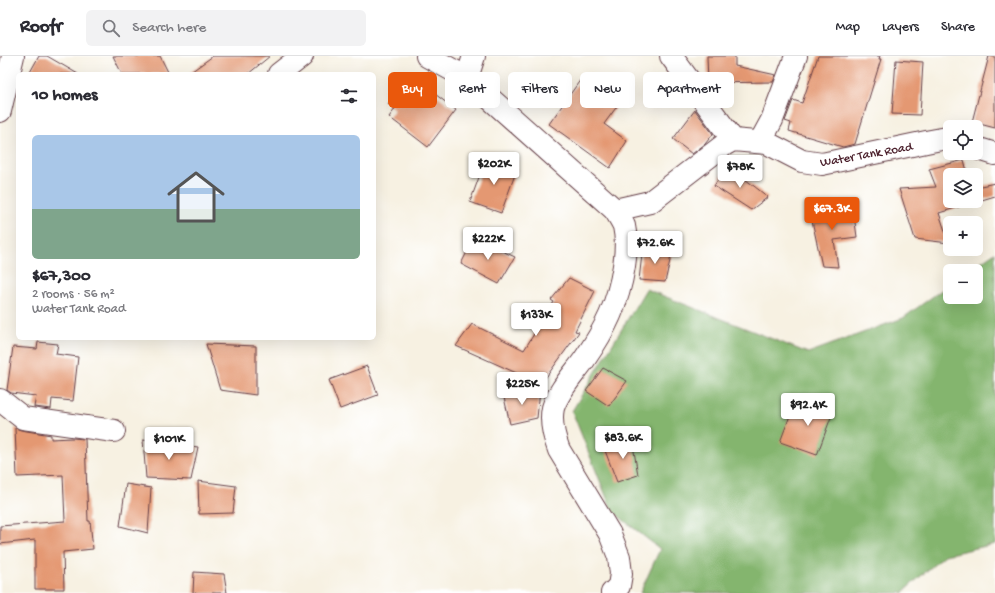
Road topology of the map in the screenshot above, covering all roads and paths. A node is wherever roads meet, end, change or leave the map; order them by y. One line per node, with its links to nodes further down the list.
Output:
1 (13, 56): 11 (main road)
2 (302, 56): 7 (main road)
3 (427, 56): 8 (main road)
4 (474, 56): 9 (main road)
5 (672, 56): 13 (main road)
6 (796, 56): 14 (main road)
7 (282, 72)
8 (456, 72)
9 (469, 72)
10 (500, 107): 17 (main road)
11 (0, 111)
12 (943, 139): 14 (main road, Water Tank Road)
13 (733, 140): 14 (main road, Water Tank Road); 17 (main road)
14 (760, 142)
15 (983, 150): 16 (main road)
16 (995, 154)
17 (616, 210): 20 (main road)
18 (0, 400): 19 (main road)
19 (114, 431)
20 (612, 593)

